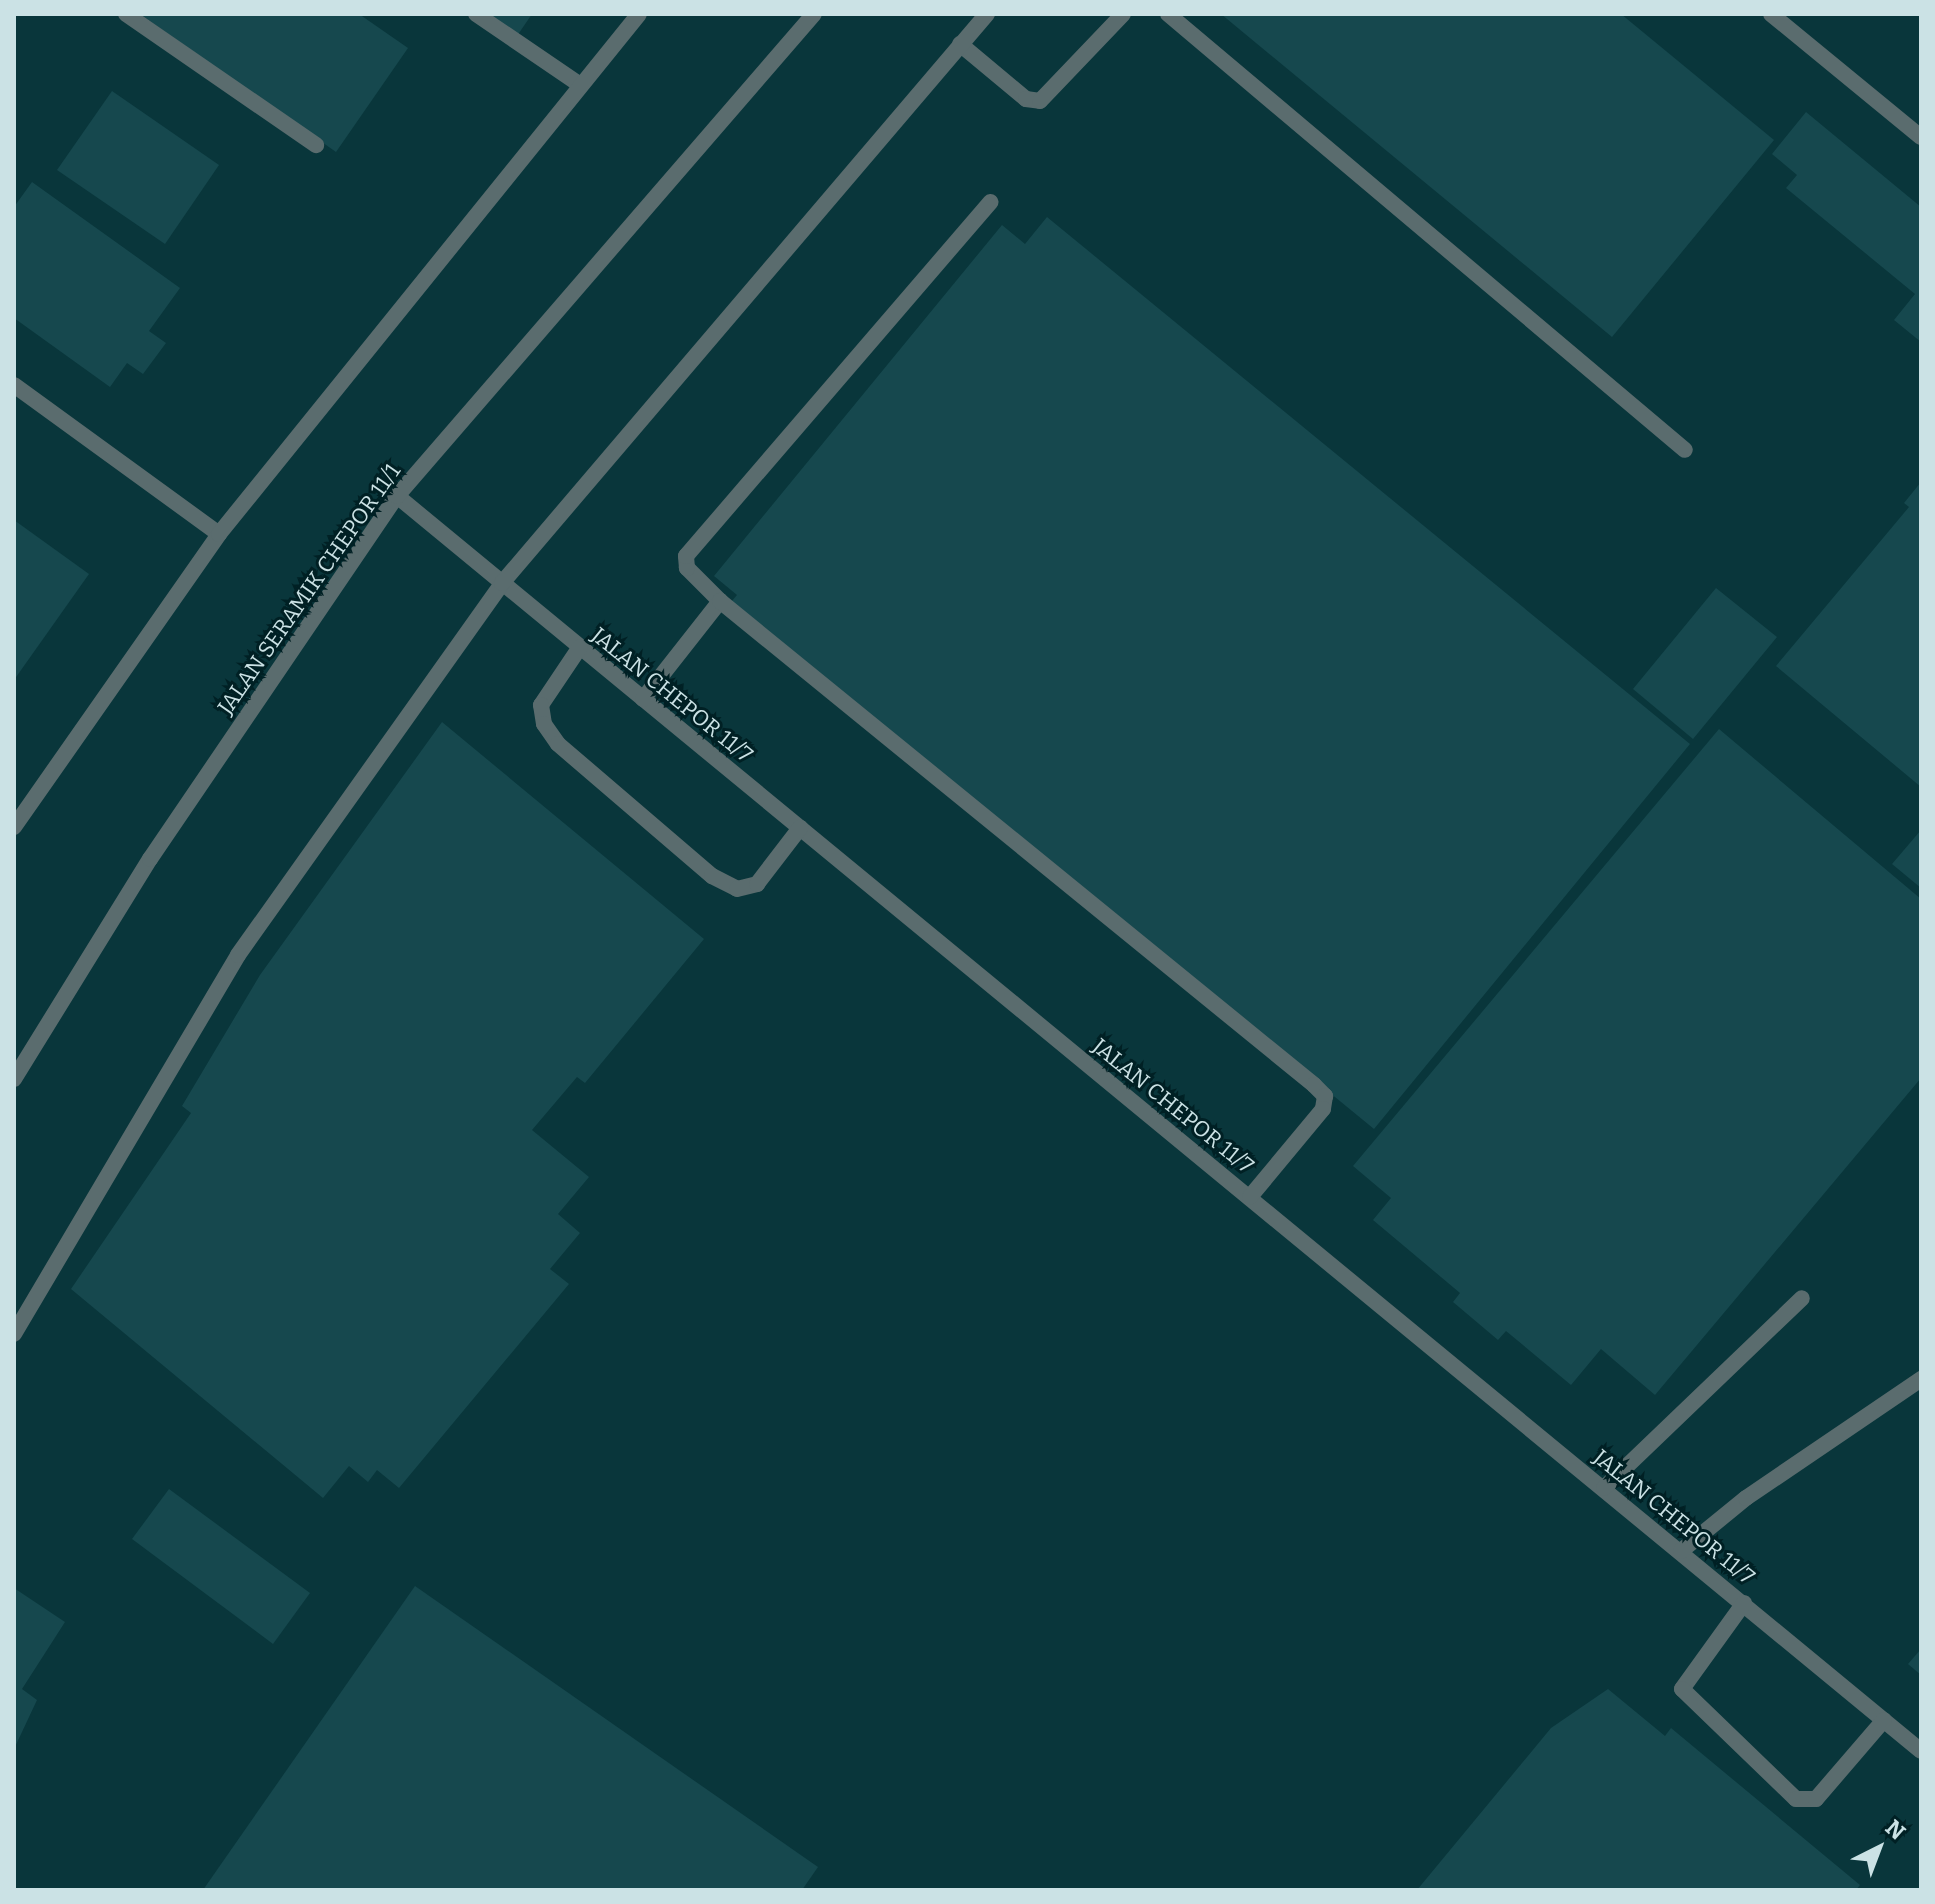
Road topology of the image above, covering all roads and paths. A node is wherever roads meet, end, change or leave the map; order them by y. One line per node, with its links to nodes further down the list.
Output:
1 (126, 14): 12 (street)
2 (476, 14): 10 (street)
3 (639, 14): 10 (street)
4 (987, 14): 9 (street)
5 (1123, 14): 9 (street)
6 (1168, 14): 15 (street)
7 (1771, 14): 11 (street)
8 (812, 15): 16 (street, JALAN SERAMIK CHEPOR 11/1)
9 (960, 44): 18 (street)
10 (579, 84): 17 (street)
11 (1921, 137)
12 (316, 145)
13 (991, 202): 19 (street)
14 (17, 392): 17 (street)
15 (1685, 450)
16 (397, 496): 18 (street, JALAN CHEPOR 11/7); 24 (street, JALAN SERAMIK CHEPOR 11/1)
17 (219, 534): 22 (street)
18 (502, 583): 20 (street, JALAN CHEPOR 11/7); 27 (street)
19 (720, 601): 21 (street); 25 (street)
20 (580, 647): 21 (street, JALAN CHEPOR 11/7); 23 (street)
21 (643, 699): 23 (street, JALAN CHEPOR 11/7)
22 (14, 827)
23 (800, 828): 25 (street, JALAN CHEPOR 11/7)
24 (14, 1079)
25 (1250, 1197): 29 (street, JALAN CHEPOR 11/7)
26 (1802, 1298): 29 (street)
27 (14, 1334)
28 (1921, 1379): 30 (street)
29 (1604, 1488): 30 (street, JALAN CHEPOR 11/7)
30 (1681, 1551): 31 (street, JALAN CHEPOR 11/7)
31 (1744, 1603): 32 (street, JALAN CHEPOR 11/7); 32 (street)
32 (1884, 1720): 33 (street, JALAN CHEPOR 11/7)
33 (1921, 1751)

